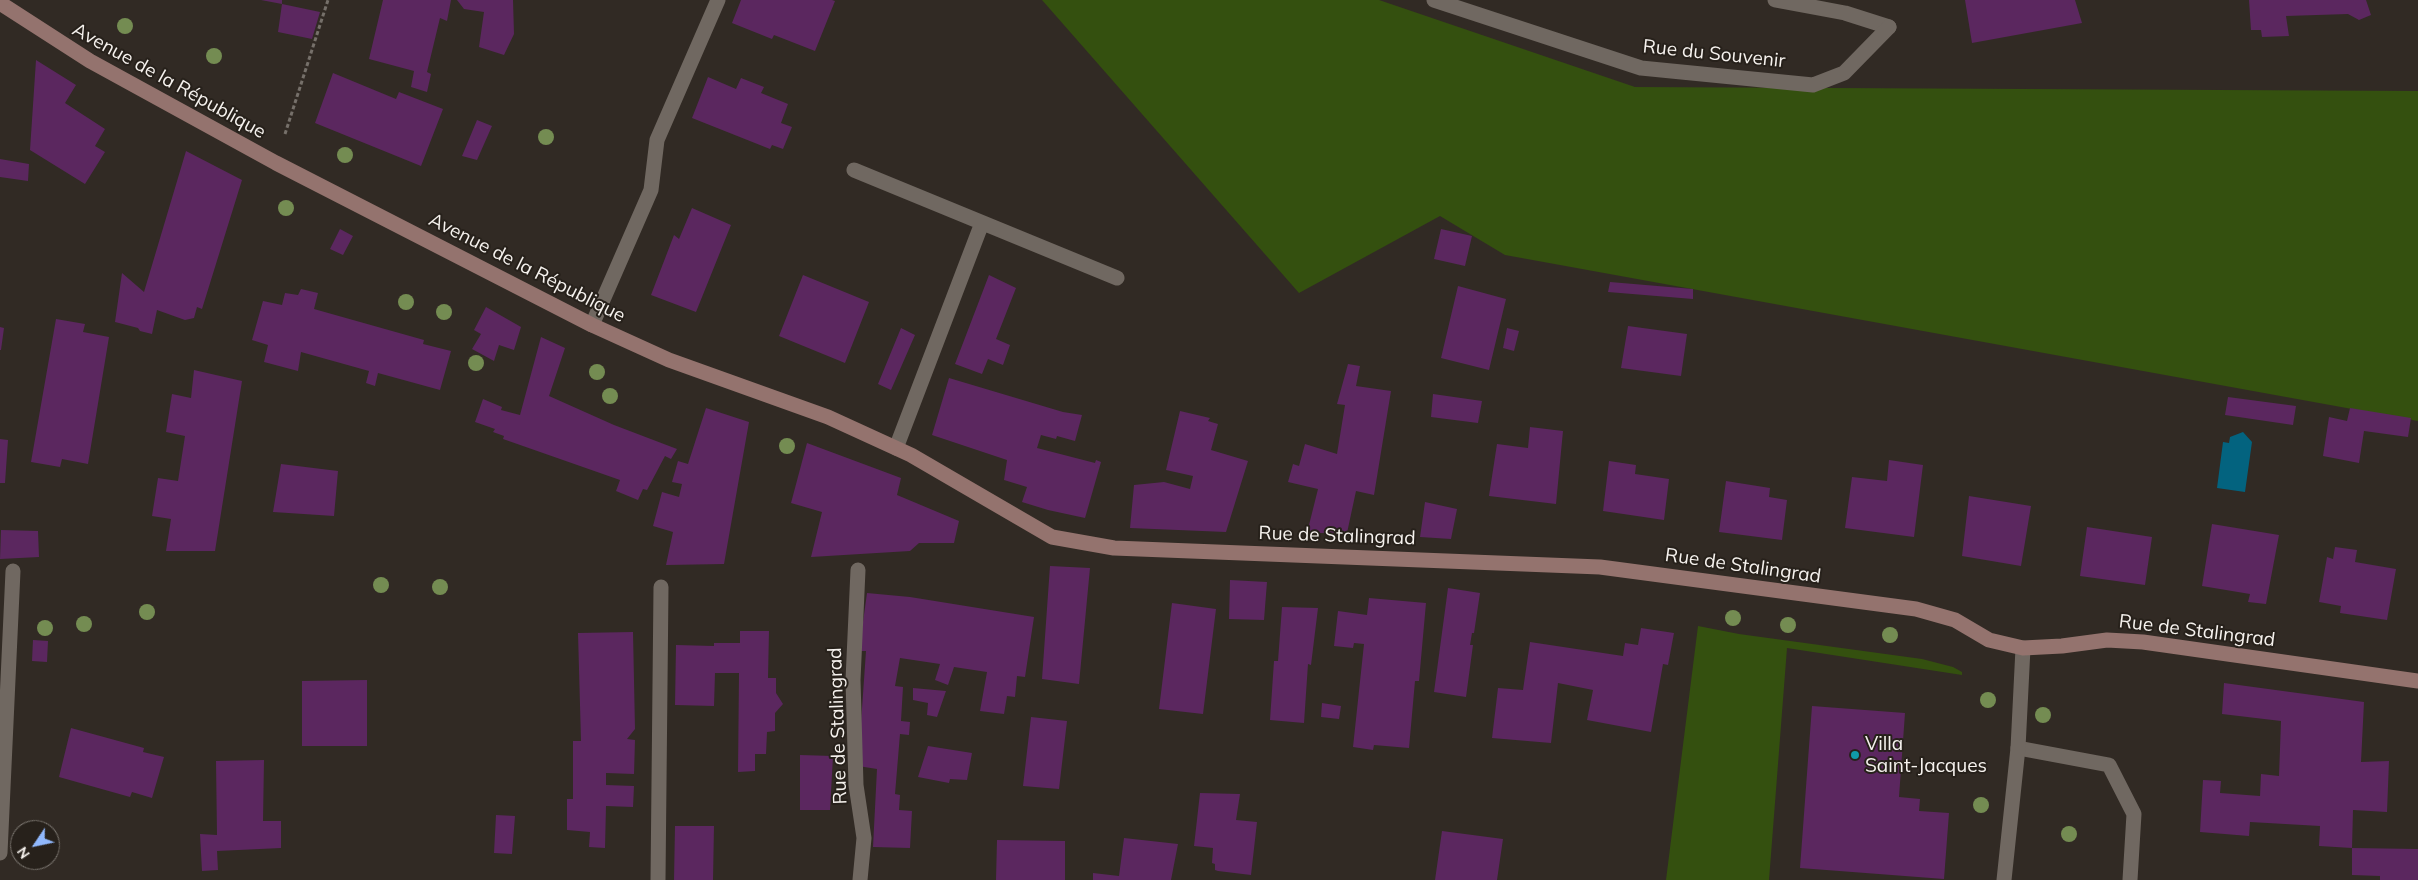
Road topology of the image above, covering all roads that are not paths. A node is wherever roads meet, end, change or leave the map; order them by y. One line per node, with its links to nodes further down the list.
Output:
1 (718, 0): 8 (street)
2 (1434, 0): 3 (street, Rue du Souvenir)
3 (1775, 0)
4 (0, 3): 8 (street, Avenue de la République)
5 (854, 170): 6 (street)
6 (982, 223): 7 (street); 9 (street)
7 (1117, 278)
8 (592, 325): 9 (street, Avenue de la République)
9 (896, 448): 10 (street, Avenue de la République)
10 (1052, 537): 14 (street, Rue de Stalingrad)
11 (858, 570): 19 (street, Rue de Stalingrad)
12 (13, 571): 17 (street)
13 (661, 587): 18 (street)
14 (2023, 648): 15 (street, Rue de Stalingrad); 16 (street)
15 (2418, 681)
16 (2018, 748): 20 (street); 21 (street)
17 (0, 852)
18 (658, 880)
19 (860, 880)
20 (2004, 880)
21 (2130, 880)

